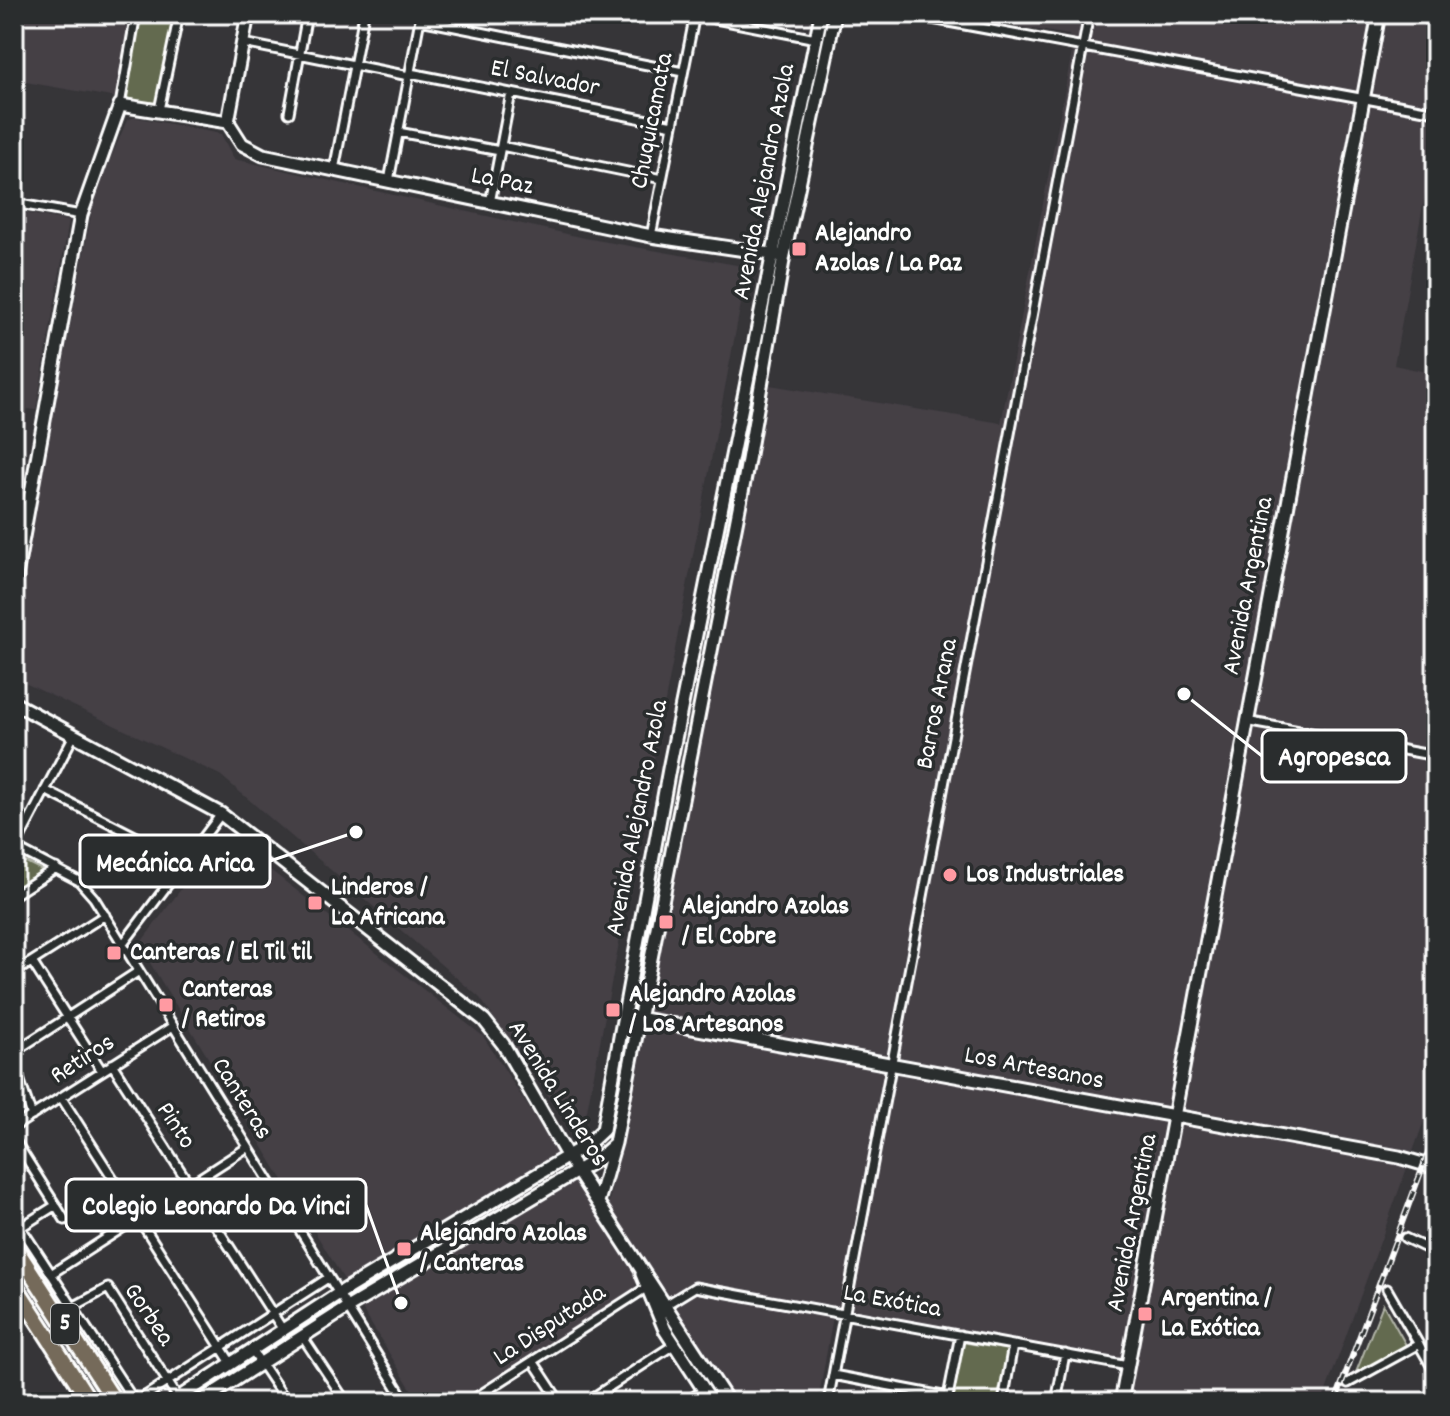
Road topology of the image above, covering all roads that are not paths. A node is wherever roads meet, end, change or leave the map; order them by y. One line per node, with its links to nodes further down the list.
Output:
1 (136, 14): 22 (street)
2 (179, 14): 23 (street)
3 (248, 14): 14 (street)
4 (307, 14): 16 (street)
5 (364, 14): 17 (street)
6 (693, 14): 13 (street); 18 (street, Chuquicamata)
7 (821, 14): 13 (street, Avenida Alejandro Azola)
8 (835, 14): 37 (street, Avenida Alejandro Azola)
9 (905, 14): 15 (street)
10 (1089, 14): 15 (street, Barros Arana)
11 (1379, 14): 21 (street, Avenida Argentina)
12 (421, 17): 18 (street); 19 (street)
13 (816, 39): 37 (street, Avenida Alejandro Azola)
14 (243, 43): 16 (street, El Salvador); 26 (street)
15 (1082, 47): 21 (street); 61 (street, Barros Arana)
16 (300, 55): 17 (street, El Salvador); 25 (street)
17 (354, 65): 19 (street, El Salvador); 30 (street)
18 (683, 72): 27 (street, Chuquicamata)
19 (409, 74): 20 (street, El Salvador); 28 (street)
20 (511, 93): 27 (street, El Salvador); 29 (street)
21 (1363, 98): 24 (street); 40 (street, Avenida Argentina)
22 (120, 105): 23 (street); 35 (street)
23 (159, 110): 26 (street)
24 (1436, 112)
25 (289, 113)
26 (228, 122): 30 (street, La Paz)
27 (673, 125): 31 (street, Chuquicamata)
28 (398, 132): 29 (street); 32 (street)
29 (500, 149): 31 (street); 34 (street)
30 (334, 170): 32 (street, La Paz)
31 (662, 179): 36 (street, Chuquicamata)
32 (389, 181): 34 (street, La Paz)
33 (14, 203): 35 (street)
34 (490, 203): 36 (street, La Paz)
35 (81, 215): 38 (street)
36 (651, 236): 37 (street, La Paz)
37 (778, 255): 54 (street, Avenida Alejandro Azola); 56 (street, Avenida Alejandro Azola)
38 (14, 587)
39 (14, 704): 41 (street, Avenida Linderos)
40 (1246, 721): 42 (street); 65 (street, Avenida Argentina)
41 (74, 735): 43 (street); 44 (street, Avenida Linderos)
42 (1436, 756)
43 (45, 790): 45 (street); 47 (street)
44 (221, 814): 47 (street); 70 (street, Avenida Linderos)
45 (15, 848): 46 (street, Canteras)
46 (56, 868): 48 (street); 49 (street, Canteras)
47 (180, 868): 50 (street)
48 (14, 895)
49 (105, 915): 50 (street, Canteras); 51 (street)
50 (123, 944): 52 (street, Canteras)
51 (32, 962): 53 (street); 55 (street)
52 (139, 971): 55 (street); 57 (street, Canteras)
53 (14, 973)
54 (624, 1015): 56 (street, Los Artesanos); 70 (street, Avenida Alejandro Azola)
55 (68, 1017): 58 (street); 62 (street)
56 (638, 1018): 61 (street, Los Artesanos); 68 (street, Avenida Alejandro Azola)
57 (173, 1026): 60 (street, Retiros); 69 (street, Canteras)
58 (14, 1052)
59 (14, 1064): 64 (street)
60 (112, 1064): 62 (street, Retiros); 73 (street, Pinto)
61 (892, 1065): 65 (street, Los Artesanos); 93 (street, Barros Arana)
62 (102, 1071): 63 (street, Retiros)
63 (61, 1097): 64 (street, Retiros); 77 (street)
64 (32, 1116): 66 (street, Retiros)
65 (1175, 1117): 71 (street, Los Artesanos); 106 (street, Avenida Argentina)
66 (14, 1127)
67 (14, 1139): 75 (street)
68 (615, 1143): 72 (street); 74 (street, Avenida Alejandro Azola)
69 (248, 1147): 73 (street); 84 (street, Canteras)
70 (568, 1157): 72 (street, Avenida Linderos); 88 (street, Avenida Alejandro Azola)
71 (1435, 1166)
72 (577, 1170): 74 (street, Avenida Linderos); 90 (street)
73 (190, 1185): 77 (street); 92 (street, Pinto)
74 (598, 1202): 86 (street, Avenida Linderos)
75 (56, 1205): 78 (street); 79 (street)
76 (14, 1217): 79 (street)
77 (138, 1218): 83 (street); 100 (street)
78 (65, 1220)
79 (21, 1227): 83 (street)
80 (1405, 1238): 82 (street)
81 (14, 1246): 116 (highway, 5)
82 (1436, 1253)
83 (51, 1274): 89 (street)
84 (328, 1278): 88 (street, Canteras); 92 (street)
85 (14, 1284): 115 (highway, 5)
86 (648, 1286): 91 (street, Avenida Linderos); 103 (street, La Disputada)
87 (1387, 1289): 98 (street)
88 (338, 1294): 90 (street, Canteras); 94 (street, Avenida Alejandro Azola)
89 (73, 1307): 109 (street, Gorbea); 117 (street)
90 (347, 1308): 96 (street); 121 (street, Canteras)
91 (660, 1308): 93 (street, La Exótica); 97 (street, Avenida Linderos); 128 (street, Avenida Linderos)
92 (273, 1313): 94 (street, Pinto); 100 (street)
93 (845, 1314): 95 (street, La Exótica); 108 (street, Barros Arana)
94 (283, 1330): 101 (street, Avenida Alejandro Azola)
95 (960, 1335): 99 (street, La Exótica); 114 (street)
96 (302, 1336): 105 (street); 120 (street)
97 (675, 1344): 111 (street, Avenida Linderos); 125 (street)
98 (1419, 1344): 107 (street); 110 (street)
99 (1013, 1345): 102 (street, La Exótica); 130 (street)
100 (221, 1347): 104 (street); 109 (street)
101 (252, 1350): 104 (street, Avenida Alejandro Azola); 105 (street)
102 (1065, 1354): 106 (street, La Exótica); 131 (street)
103 (533, 1361): 112 (street, La Disputada); 124 (street)
104 (231, 1363): 113 (street, Avenida Alejandro Azola)
105 (261, 1363): 118 (street); 119 (street)
106 (1128, 1366): 132 (street, Avenida Argentina)
107 (1436, 1374)
108 (833, 1375): 114 (street); 129 (street, Barros Arana)
109 (167, 1382): 113 (street, Gorbea); 117 (street)
110 (1348, 1383)
111 (704, 1390): 126 (street); 127 (street, Avenida Linderos)
112 (486, 1391): 122 (street, La Disputada); 123 (street)
113 (175, 1400)
114 (948, 1400)
115 (90, 1402)
116 (115, 1402)
117 (135, 1402)
118 (200, 1402)
119 (287, 1402)
120 (346, 1402)
121 (406, 1402)
122 (469, 1402)
123 (493, 1402)
124 (560, 1402)
125 (586, 1402)
126 (686, 1402)
127 (712, 1402)
128 (728, 1402)
129 (828, 1402)
130 (1003, 1402)
131 (1056, 1402)
132 (1121, 1402)

